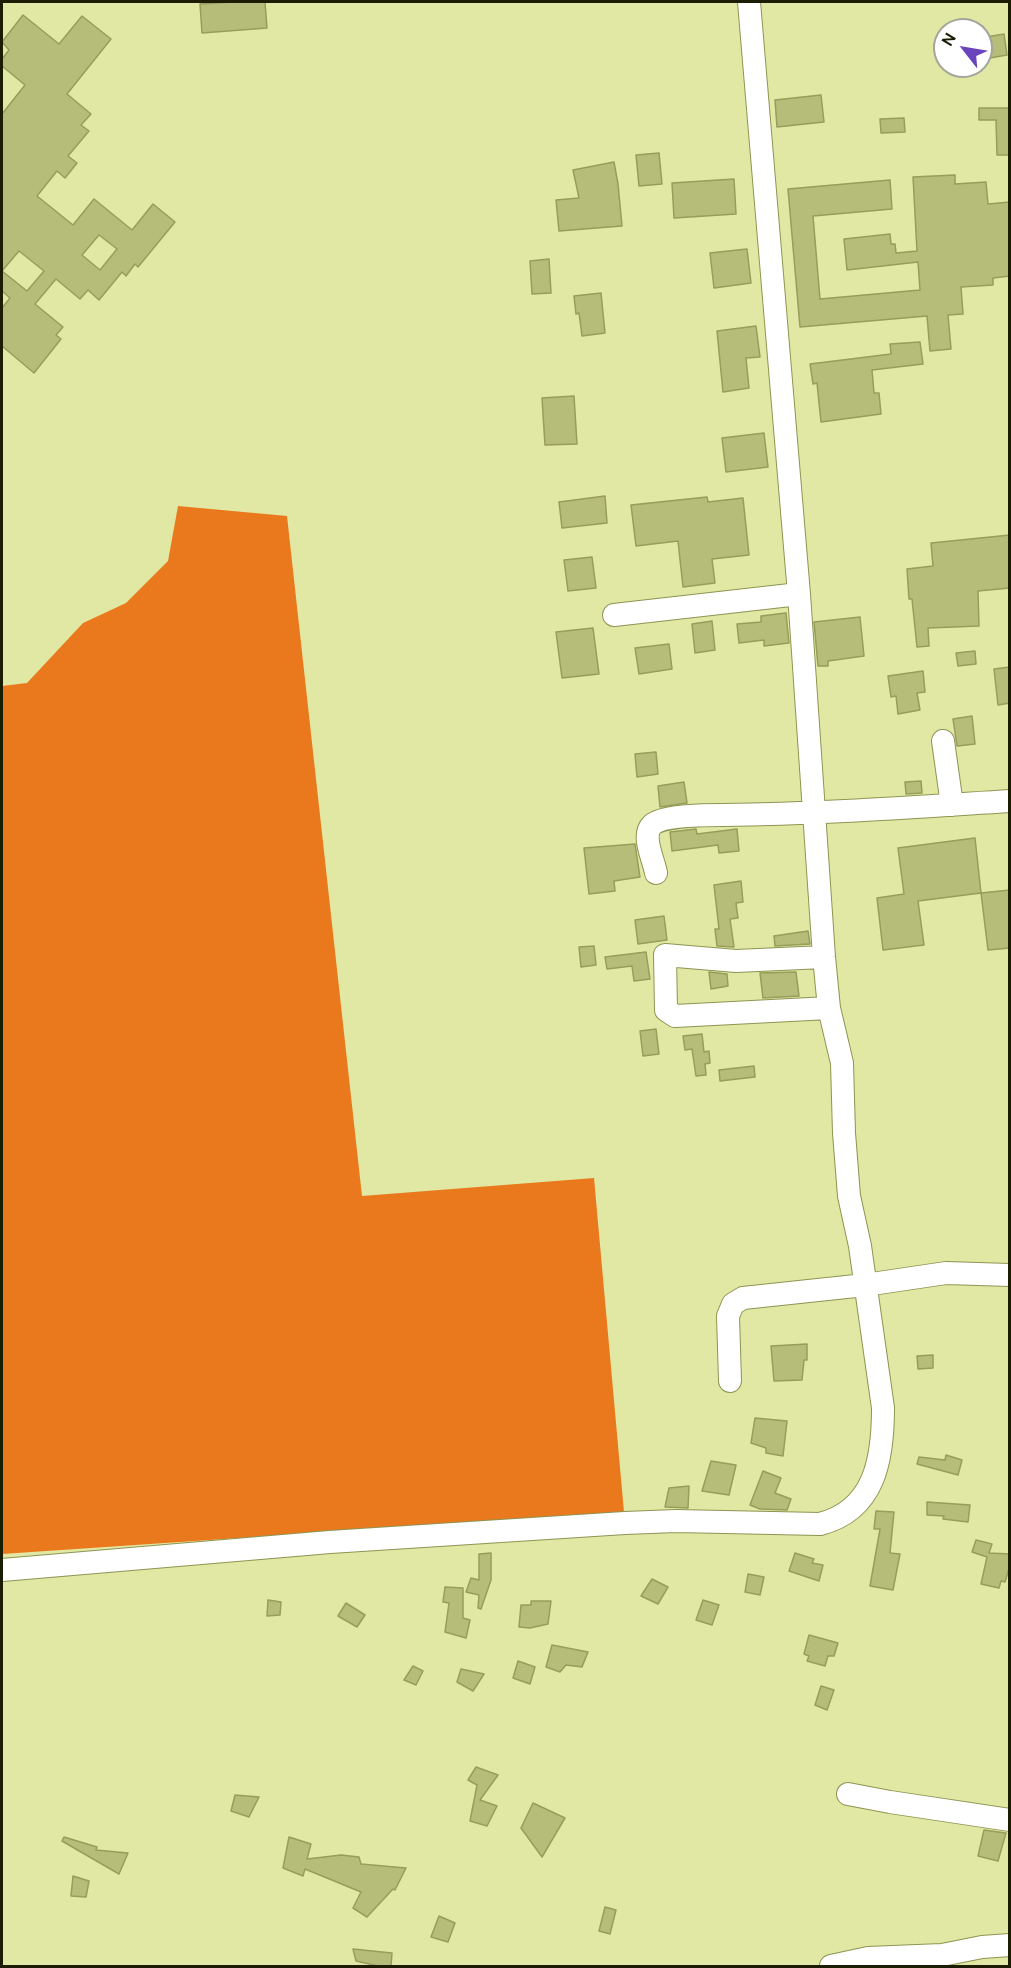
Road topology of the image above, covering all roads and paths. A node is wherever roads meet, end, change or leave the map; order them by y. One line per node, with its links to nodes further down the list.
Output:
1 (749, 2): 2 (street)
2 (799, 594): 3 (street); 7 (street)
3 (614, 615)
4 (943, 741): 6 (street)
5 (1010, 801): 6 (street)
6 (952, 805): 7 (street)
7 (814, 814): 8 (street); 9 (street)
8 (656, 873)
9 (824, 957): 10 (street); 10 (street)
10 (829, 1008): 12 (street)
11 (1010, 1275): 12 (street)
12 (865, 1285): 13 (street); 14 (street)
13 (730, 1381)
14 (2, 1570)
15 (848, 1794): 16 (street)
16 (1010, 1820)
17 (1010, 1945): 18 (street)
18 (831, 1966)

